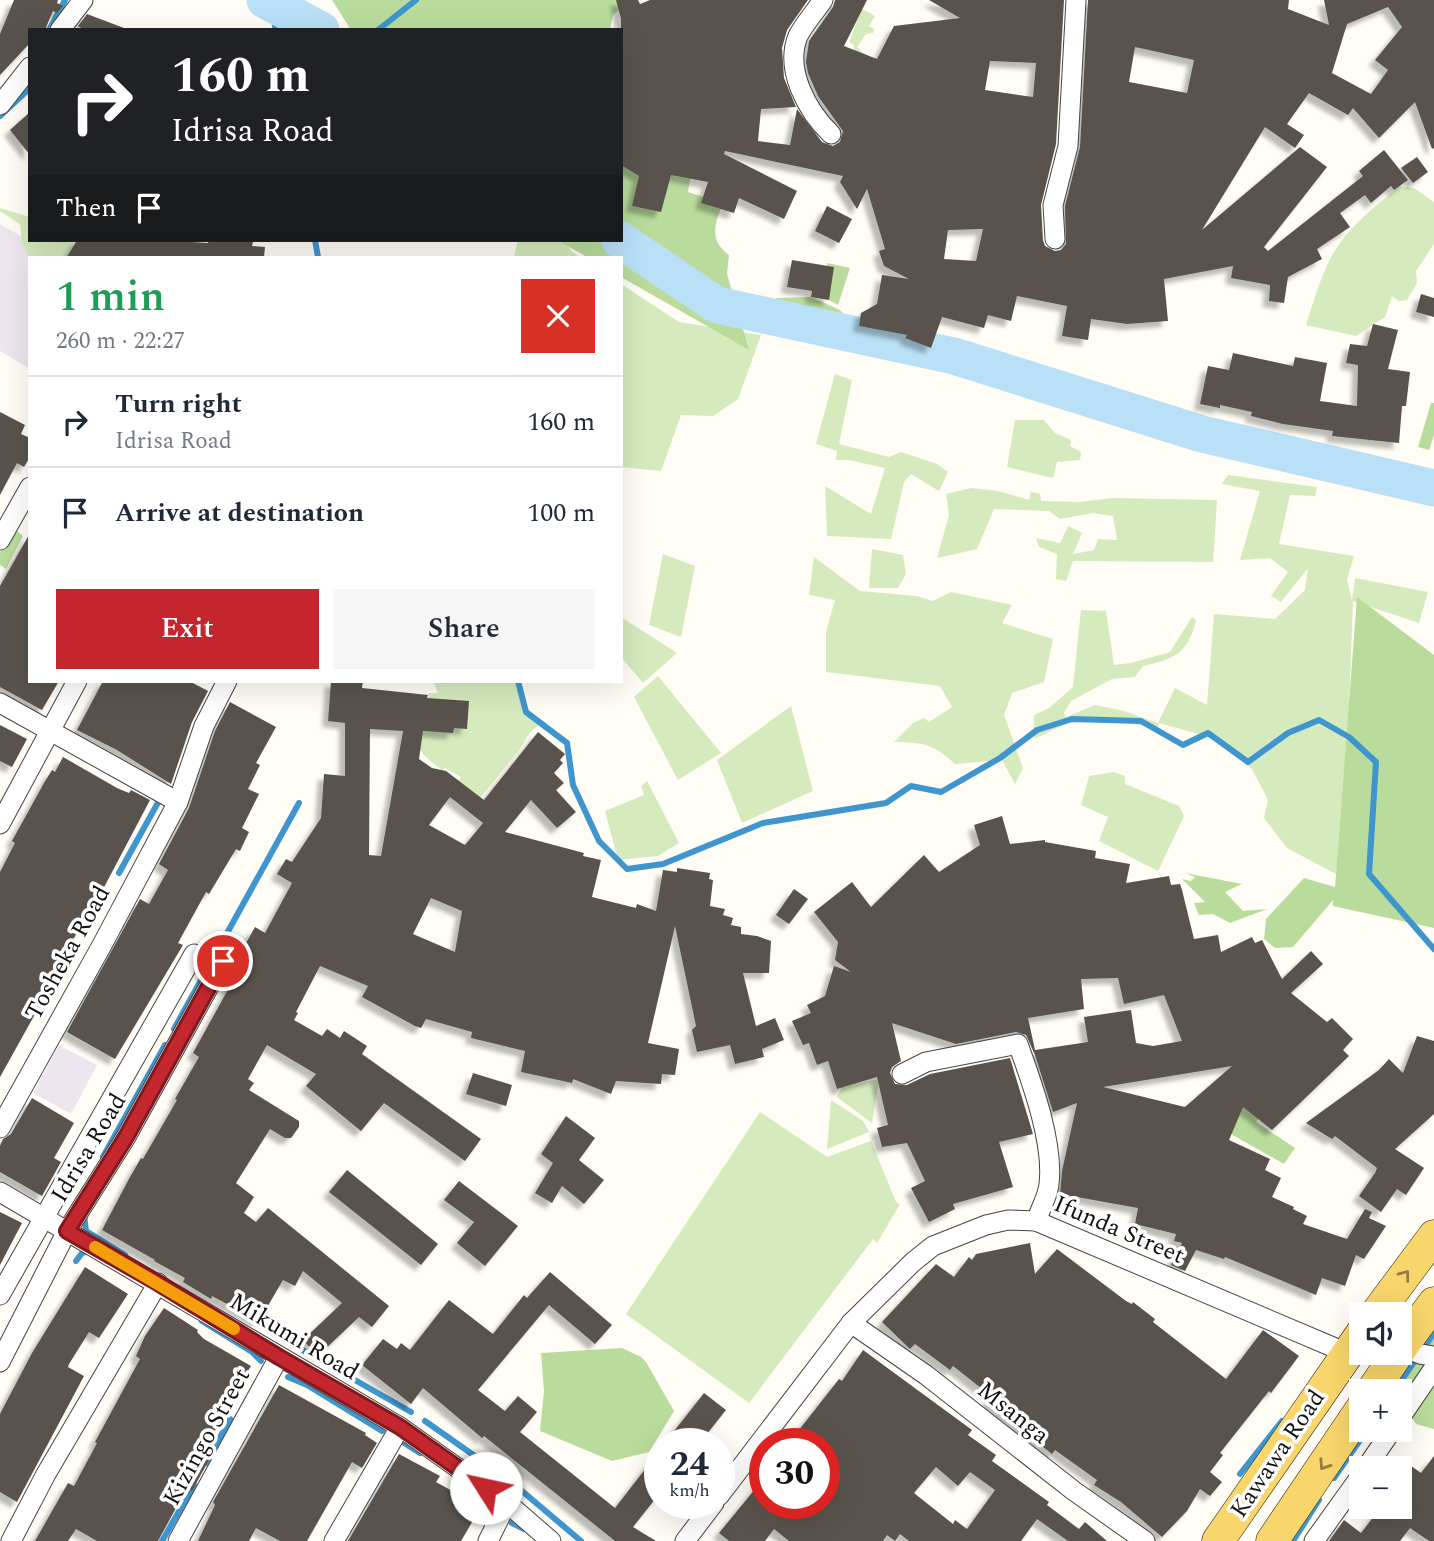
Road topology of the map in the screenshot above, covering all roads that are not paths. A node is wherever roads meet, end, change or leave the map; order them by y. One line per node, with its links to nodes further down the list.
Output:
1 (83, 0): 4 (street)
2 (823, 0): 7 (street)
3 (1076, 0): 8 (street)
4 (62, 28)
5 (28, 69): 6 (street)
6 (0, 104)
7 (831, 134)
8 (1055, 239)
9 (28, 491): 10 (street)
10 (0, 540)
11 (76, 683): 14 (street)
12 (226, 683): 15 (street, Tosheka Road)
13 (0, 704): 14 (street)
14 (51, 732): 15 (street); 16 (street)
15 (178, 802): 22 (street, Tosheka Road)
16 (0, 824)
17 (194, 954): 19 (street)
18 (223, 961): 20 (street, Idrisa Road)
19 (152, 1030): 20 (street); 24 (street)
20 (176, 1045): 26 (street, Idrisa Road)
21 (902, 1074): 25 (street)
22 (0, 1128)
23 (0, 1192): 24 (street, Mikumi Road)
24 (45, 1218): 26 (street, Mikumi Road); 29 (street)
25 (1036, 1221): 32 (street, Ifunda Street); 34 (street, Ifunda Street)
26 (67, 1231): 28 (street, Mikumi Road); 39 (street, Idrisa Road)
27 (1434, 1236): 30 (main road, one-way to 27)
28 (158, 1283): 38 (street, Mikumi Road); 48 (street)
29 (0, 1295)
30 (1385, 1302)
31 (1434, 1303): 33 (main road)
32 (851, 1322): 44 (street, Ifunda Street); 54 (street, Msanga)
33 (1412, 1333)
34 (1349, 1341)
35 (1349, 1350): 55 (main road, Kawawa Road)
36 (1412, 1352): 37 (street)
37 (1434, 1356)
38 (279, 1357): 42 (street, Mikumi Road); 49 (street, Kizingo Street)
39 (0, 1362)
40 (1434, 1368): 41 (street)
41 (1412, 1400)
42 (400, 1427): 46 (street, Mikumi Road); 50 (street)
43 (1349, 1427): 56 (main road, Kawawa Road, one-way to 56)
44 (735, 1475)
45 (1349, 1492): 57 (street)
46 (507, 1503): 51 (street); 52 (street, Mikumi Road)
47 (702, 1519): 53 (street)
48 (10, 1541)
49 (178, 1541)
50 (334, 1541)
51 (488, 1541)
52 (551, 1541)
53 (685, 1541)
54 (1145, 1541)
55 (1218, 1541)
56 (1272, 1541)
57 (1314, 1541)

